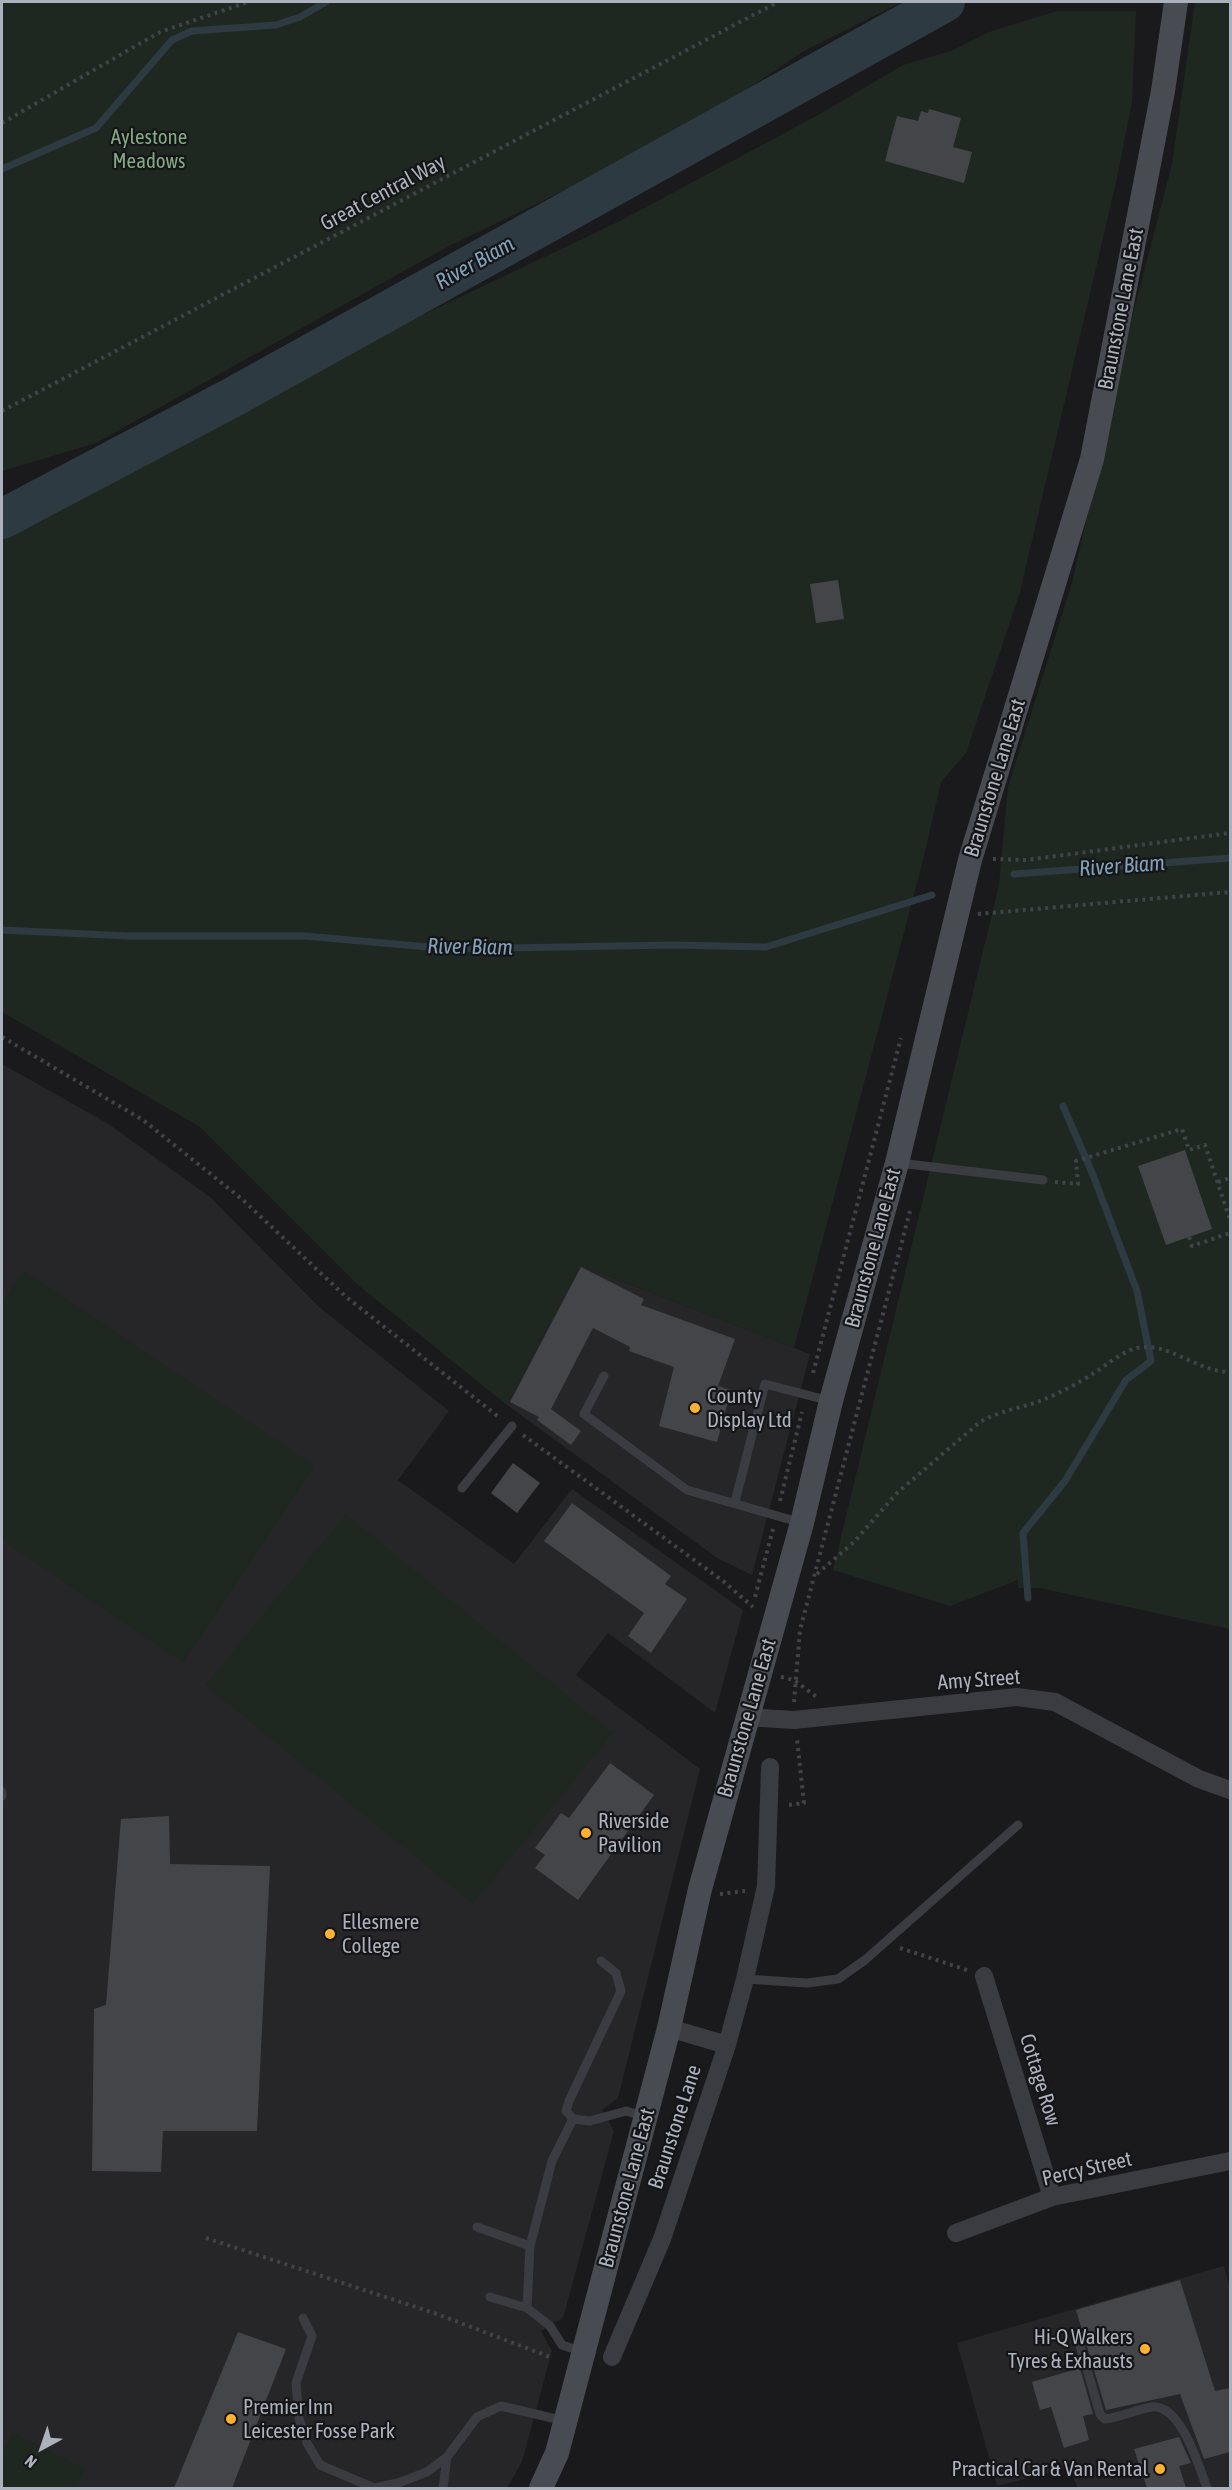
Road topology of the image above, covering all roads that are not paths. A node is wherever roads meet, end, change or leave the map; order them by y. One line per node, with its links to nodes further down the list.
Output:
1 (1176, 2): 2 (street, Braunstone Lane East)
2 (897, 1163): 3 (lane); 5 (street, Braunstone Lane East)
3 (1043, 1180)
4 (604, 1376): 8 (lane)
5 (831, 1401): 8 (lane); 9 (street, Braunstone Lane East)
6 (512, 1426): 7 (lane)
7 (462, 1488)
8 (735, 1502): 9 (lane)
9 (802, 1523): 10 (street, Braunstone Lane East)
10 (746, 1717): 12 (street, Amy Street); 17 (street, Braunstone Lane East)
11 (770, 1767): 16 (street, Braunstone Lane)
12 (1230, 1790)
13 (1018, 1825): 16 (lane)
14 (600, 1961): 20 (lane)
15 (984, 1976): 22 (street, Cottage Row)
16 (745, 1979): 18 (street, Braunstone Lane)
17 (669, 2028): 18 (street, Braunstone Lane); 19 (street, Braunstone Lane East)
18 (727, 2045): 31 (street, Braunstone Lane)
19 (646, 2116): 20 (lane); 30 (street, Braunstone Lane East)
20 (573, 2119): 25 (lane)
21 (1230, 2161): 22 (street, Percy Street)
22 (1052, 2197): 24 (street, Percy Street)
23 (477, 2227): 25 (lane)
24 (957, 2233)
25 (530, 2246): 27 (lane)
26 (490, 2297): 27 (lane)
27 (527, 2308): 30 (lane)
28 (303, 2318): 33 (lane)
29 (1079, 2342): 36 (lane)
30 (583, 2352): 32 (street, Braunstone Lane East)
31 (612, 2356)
32 (565, 2421): 33 (lane); 35 (street, Braunstone Lane East)
33 (447, 2457): 34 (lane)
34 (443, 2488)
35 (541, 2488)
36 (1207, 2488)

